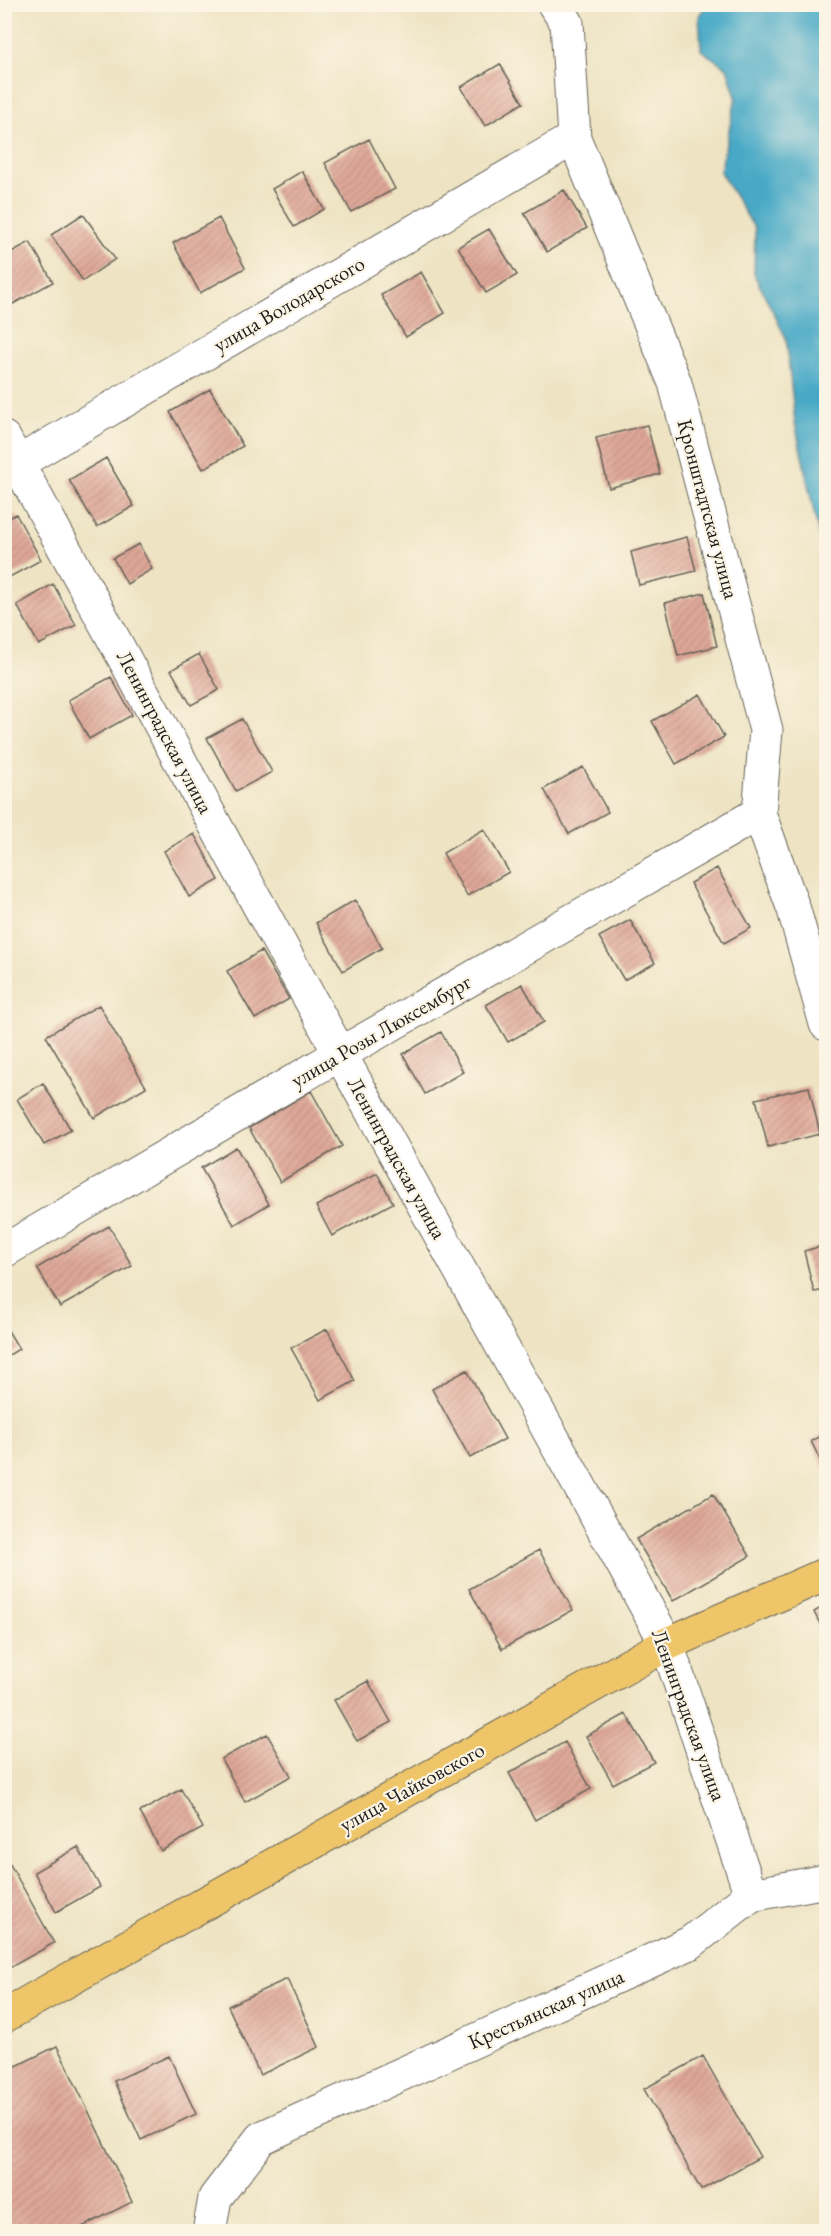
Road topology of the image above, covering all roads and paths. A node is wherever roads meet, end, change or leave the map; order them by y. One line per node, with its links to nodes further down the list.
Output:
1 (554, 4): 2 (street, Кронштадтская улица)
2 (574, 138): 3 (street, улица Володарского); 4 (street, Кронштадтская улица)
3 (9, 457): 6 (street, Ленинградская улица)
4 (759, 813): 5 (street, Кронштадтская улица); 6 (street, улица Розы Люксембург)
5 (826, 1024)
6 (339, 1054): 7 (street, улица Розы Люксембург); 9 (street, Ленинградская улица)
7 (4, 1251)
8 (826, 1574): 9 (main road, улица Чайковского)
9 (667, 1644): 11 (street, Ленинградская улица); 12 (main road, улица Чайковского)
10 (826, 1881): 11 (street, Крестьянская улица)
11 (751, 1895): 13 (street, Крестьянская улица)
12 (4, 2016)
13 (209, 2232)

